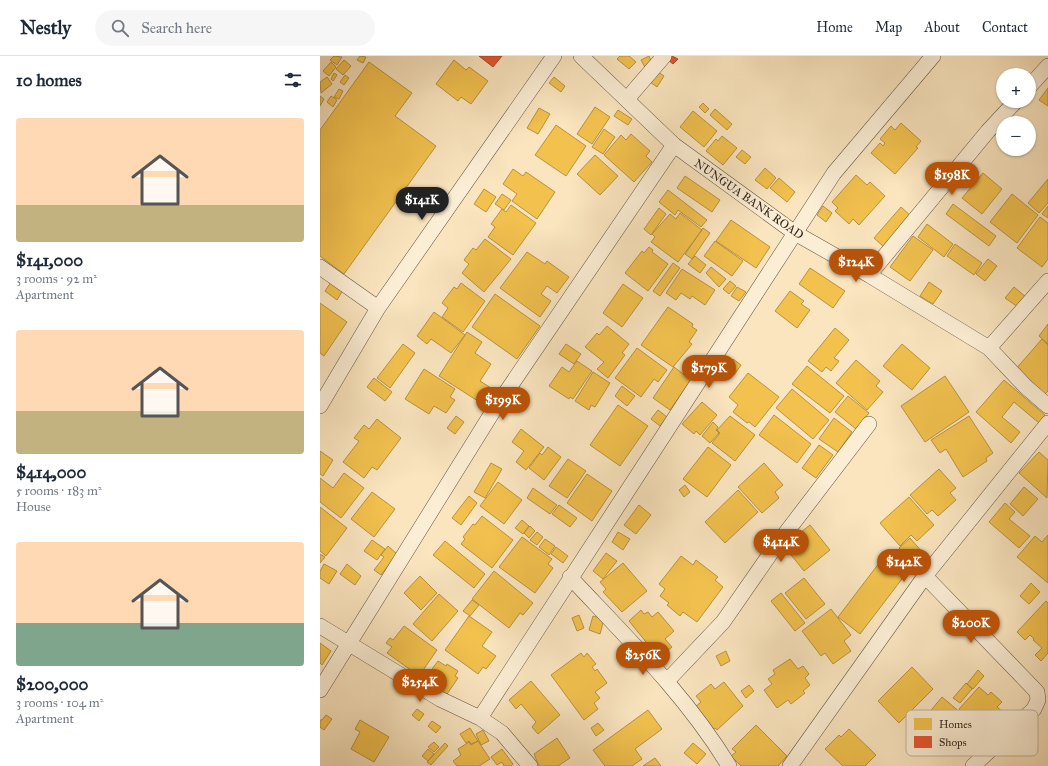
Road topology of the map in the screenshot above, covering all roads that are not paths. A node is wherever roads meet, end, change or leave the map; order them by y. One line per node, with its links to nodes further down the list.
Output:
1 (554, 56): 14 (street)
2 (581, 56): 7 (street, NUNGUA BANK ROAD)
3 (664, 56): 7 (street)
4 (933, 56): 10 (street)
5 (1048, 66): 6 (street)
6 (1036, 79)
7 (627, 99): 9 (street, NUNGUA BANK ROAD)
8 (1009, 108): 12 (street)
9 (674, 145): 10 (street, NUNGUA BANK ROAD); 23 (street)
10 (795, 233): 12 (street, NUNGUA BANK ROAD); 21 (street)
11 (320, 267): 14 (street)
12 (869, 275): 15 (street, NUNGUA BANK ROAD)
13 (1048, 281): 15 (street)
14 (378, 308): 16 (street)
15 (990, 348): 17 (street, NUNGUA BANK ROAD)
16 (320, 406)
17 (1048, 406)
18 (1048, 423): 20 (street)
19 (869, 424): 24 (street)
20 (925, 576): 26 (street); 31 (street)
21 (570, 577): 24 (street); 27 (street)
22 (320, 626): 23 (street)
23 (349, 644): 25 (street); 27 (street)
24 (667, 681): 30 (street)
25 (320, 690)
26 (1033, 710)
27 (480, 718): 29 (street)
28 (984, 756): 32 (street)
29 (530, 766)
30 (729, 766)
31 (790, 766)
32 (973, 766)

